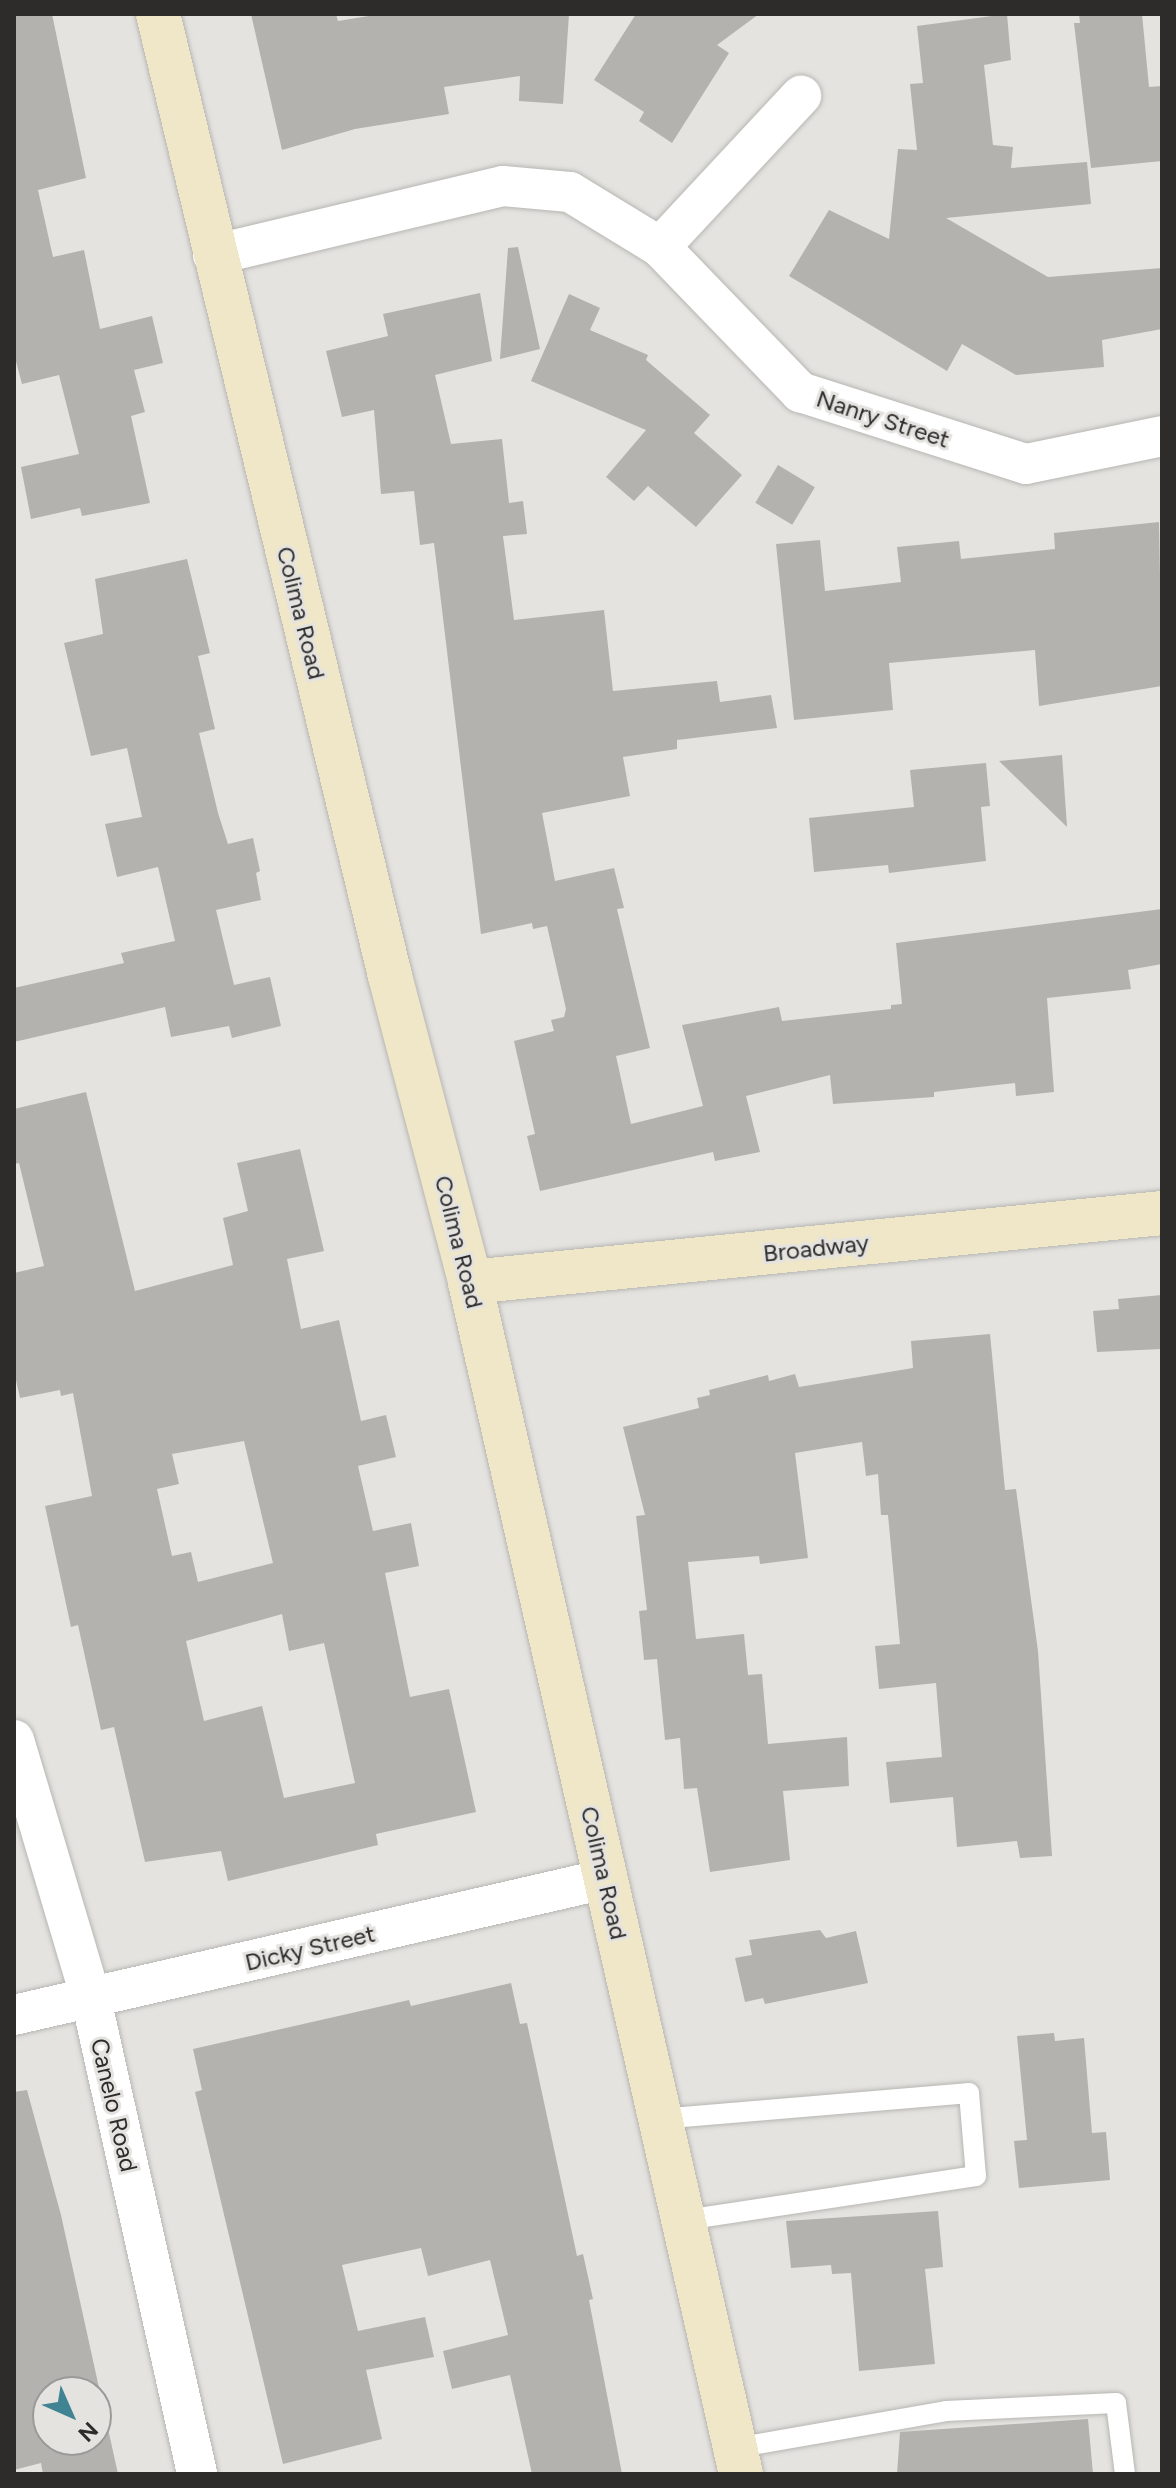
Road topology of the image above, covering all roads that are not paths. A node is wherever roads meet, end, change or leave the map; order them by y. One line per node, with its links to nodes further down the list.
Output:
1 (158, 14): 4 (main road, Colima Road)
2 (801, 96): 3 (street)
3 (660, 247): 4 (street, Nanry Street); 5 (street, Nanry Street)
4 (213, 255): 7 (main road, Colima Road)
5 (1162, 436)
6 (1162, 1213): 7 (main road, Broadway)
7 (470, 1282): 9 (main road, Colima Road)
8 (14, 1740): 10 (street, Canelo Road)
9 (605, 1879): 10 (street, Dicky Street); 12 (main road, Colima Road)
10 (91, 1999): 11 (street, Dicky Street); 15 (street, Canelo Road)
11 (14, 2015)
12 (660, 2119): 13 (main road, Colima Road); 13 (lane)
13 (684, 2220): 14 (main road, Colima Road)
14 (738, 2461): 16 (lane)
15 (197, 2474)
16 (1125, 2474)

